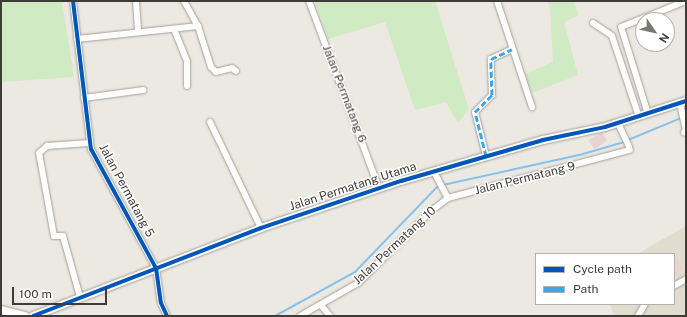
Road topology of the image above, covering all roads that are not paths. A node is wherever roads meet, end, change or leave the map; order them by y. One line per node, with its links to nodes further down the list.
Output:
1 (73, 1): 11 (street, Jalan Permatang 5)
2 (136, 1): 10 (street)
3 (184, 1): 8 (street)
4 (309, 1): 27 (street, Jalan Permatang 6)
5 (497, 1): 12 (street)
6 (686, 1): 19 (street)
7 (593, 23): 20 (street)
8 (198, 26): 9 (street); 13 (street)
9 (174, 29): 10 (street); 14 (street)
10 (138, 32): 11 (street)
11 (77, 39): 16 (street, Jalan Permatang 5)
12 (512, 49): 18 (street); 25 (street)
13 (236, 71)
14 (187, 86)
15 (143, 90): 16 (street)
16 (84, 98): 24 (street, Jalan Permatang 5)
17 (682, 105): 19 (street, Jalan Permatang Utama); 23 (street)
18 (532, 107)
19 (648, 114): 20 (street, Jalan Permatang Utama)
20 (639, 117): 22 (street, Jalan Permatang Utama)
21 (210, 122): 29 (street)
22 (618, 123): 25 (street, Jalan Permatang Utama); 28 (street, Jalan Permatang 9)
23 (685, 130)
24 (89, 143): 30 (street, Jalan Permatang 5); 33 (street)
25 (486, 156): 26 (street, Jalan Permatang Utama)
26 (436, 175): 27 (street, Jalan Permatang Utama); 28 (street)
27 (379, 188): 29 (street, Jalan Permatang Utama)
28 (447, 196): 35 (street, Jalan Permatang 10)
29 (261, 228): 30 (street, Jalan Permatang Utama)
30 (156, 268): 33 (street, Jalan Permatang Utama); 39 (street)
31 (686, 279): 32 (street)
32 (675, 285)
33 (80, 297): 38 (street, Jalan Permatang Utama)
34 (644, 305): 42 (street)
35 (320, 306): 40 (street, Jalan Permatang 10); 41 (street)
36 (1, 310): 37 (street)
37 (25, 316)
38 (33, 316)
39 (166, 316)
40 (300, 316)
41 (330, 316)
42 (638, 316)

